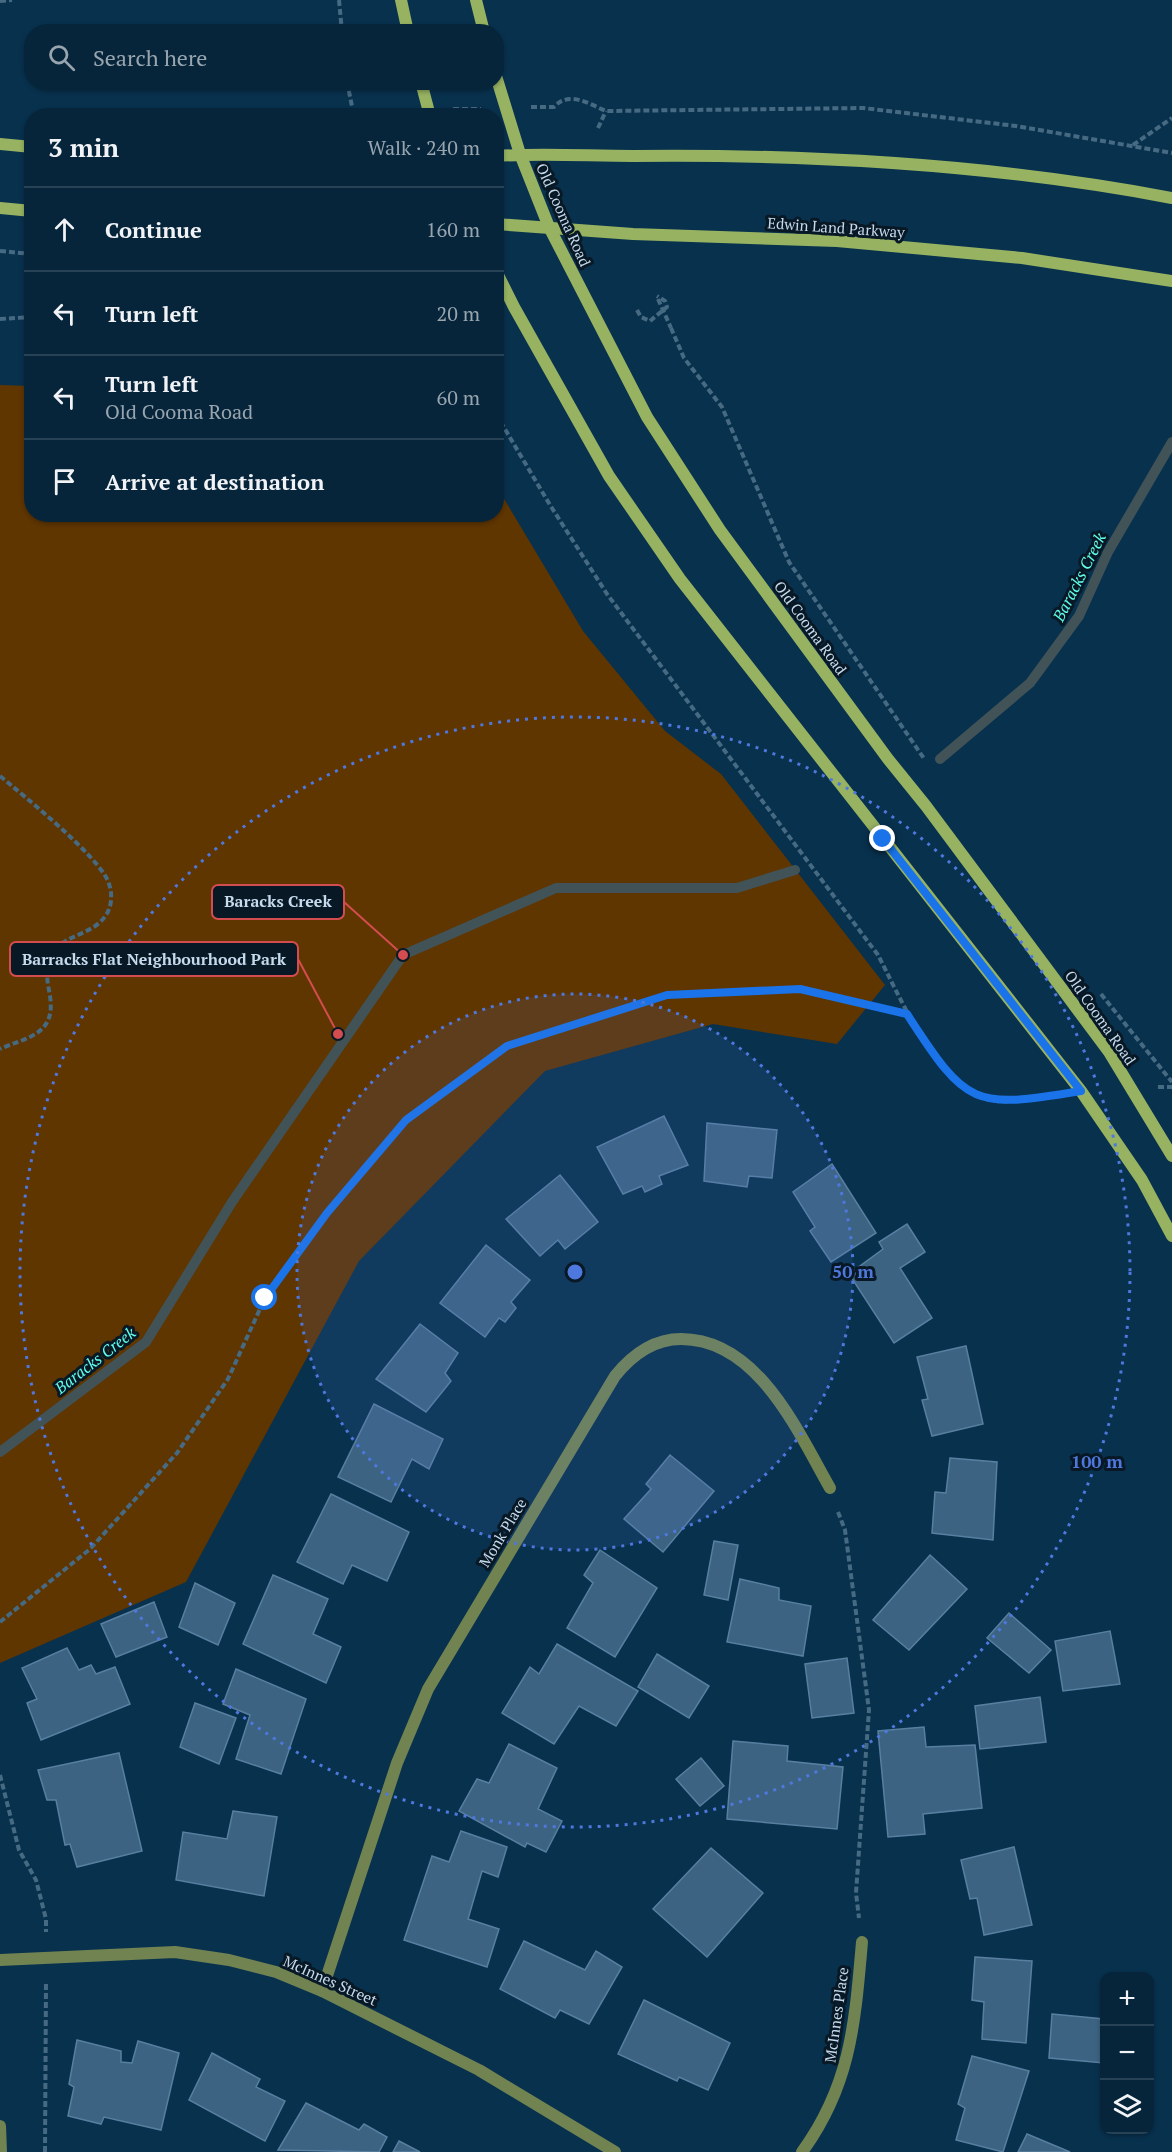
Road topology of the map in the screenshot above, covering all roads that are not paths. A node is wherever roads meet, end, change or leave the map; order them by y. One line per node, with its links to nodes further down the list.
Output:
1 (401, 0): 3 (main road)
2 (476, 0): 4 (main road)
3 (406, 24)
4 (482, 24)
5 (423, 90): 7 (main road)
6 (500, 90): 10 (main road, Old Cooma Road)
7 (428, 108)
8 (0, 144): 9 (main road)
9 (24, 146)
10 (520, 154): 11 (main road); 12 (main road); 16 (main road, Old Cooma Road)
11 (504, 155)
12 (1172, 198)
13 (0, 208): 14 (main road)
14 (24, 210)
15 (504, 224): 16 (main road, Edwin Land Parkway)
16 (549, 227): 17 (main road, Edwin Land Parkway); 19 (main road, Old Cooma Road)
17 (1172, 281)
18 (504, 287): 20 (main road)
19 (1172, 1156)
20 (1172, 1236)
21 (830, 1488): 24 (street, Monk Place)
22 (862, 1942): 28 (street, McInnes Place)
23 (0, 1960): 24 (street, McInnes Street)
24 (322, 1991): 27 (street, McInnes Street)
25 (0, 2126): 26 (street)
26 (2, 2152)
27 (615, 2152)
28 (802, 2152)

